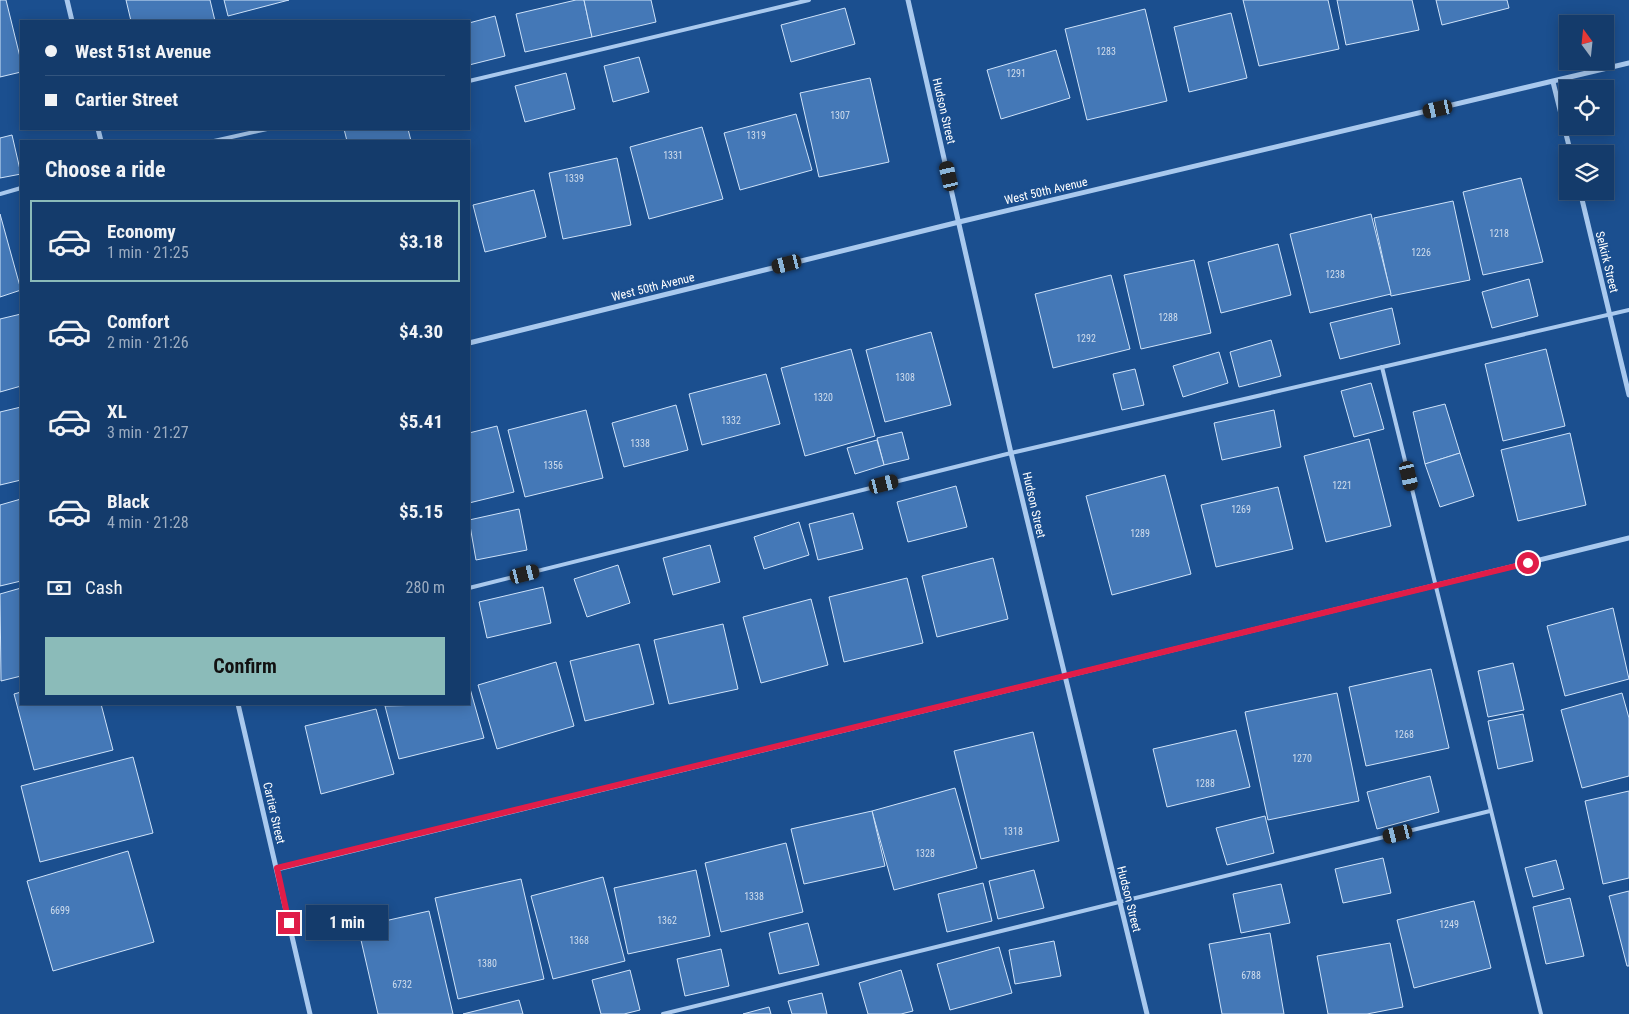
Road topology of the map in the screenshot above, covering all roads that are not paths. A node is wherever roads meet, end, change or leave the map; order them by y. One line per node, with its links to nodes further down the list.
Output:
1 (67, 0): 4 (street)
2 (809, 0): 6 (lane)
3 (908, 0): 14 (street, Hudson Street)
4 (72, 20)
5 (1629, 63): 7 (street, West 50th Avenue)
6 (470, 81)
7 (1553, 82): 10 (street); 14 (street, West 50th Avenue)
8 (263, 130): 9 (lane)
9 (218, 140)
10 (1569, 145)
11 (20, 188): 12 (lane)
12 (0, 194)
13 (1582, 200): 16 (street, Selkirk Street)
14 (959, 222): 17 (street, West 50th Avenue); 20 (street, Hudson Street)
15 (1629, 310): 16 (lane)
16 (1610, 315): 18 (lane); 19 (street, Selkirk Street)
17 (470, 343)
18 (1382, 367): 20 (lane); 22 (lane)
19 (1629, 395)
20 (1011, 453): 23 (lane); 24 (street, Hudson Street)
21 (1629, 538): 22 (street)
22 (1435, 585): 24 (street); 26 (lane)
23 (470, 588)
24 (1065, 676): 27 (street); 28 (street, Hudson Street)
25 (238, 705): 27 (street, Cartier Street)
26 (1490, 812): 28 (lane); 32 (lane)
27 (277, 868): 29 (street, Cartier Street)
28 (1120, 902): 30 (lane); 31 (street, Hudson Street)
29 (310, 1014)
30 (662, 1014)
31 (1147, 1014)
32 (1541, 1014)

